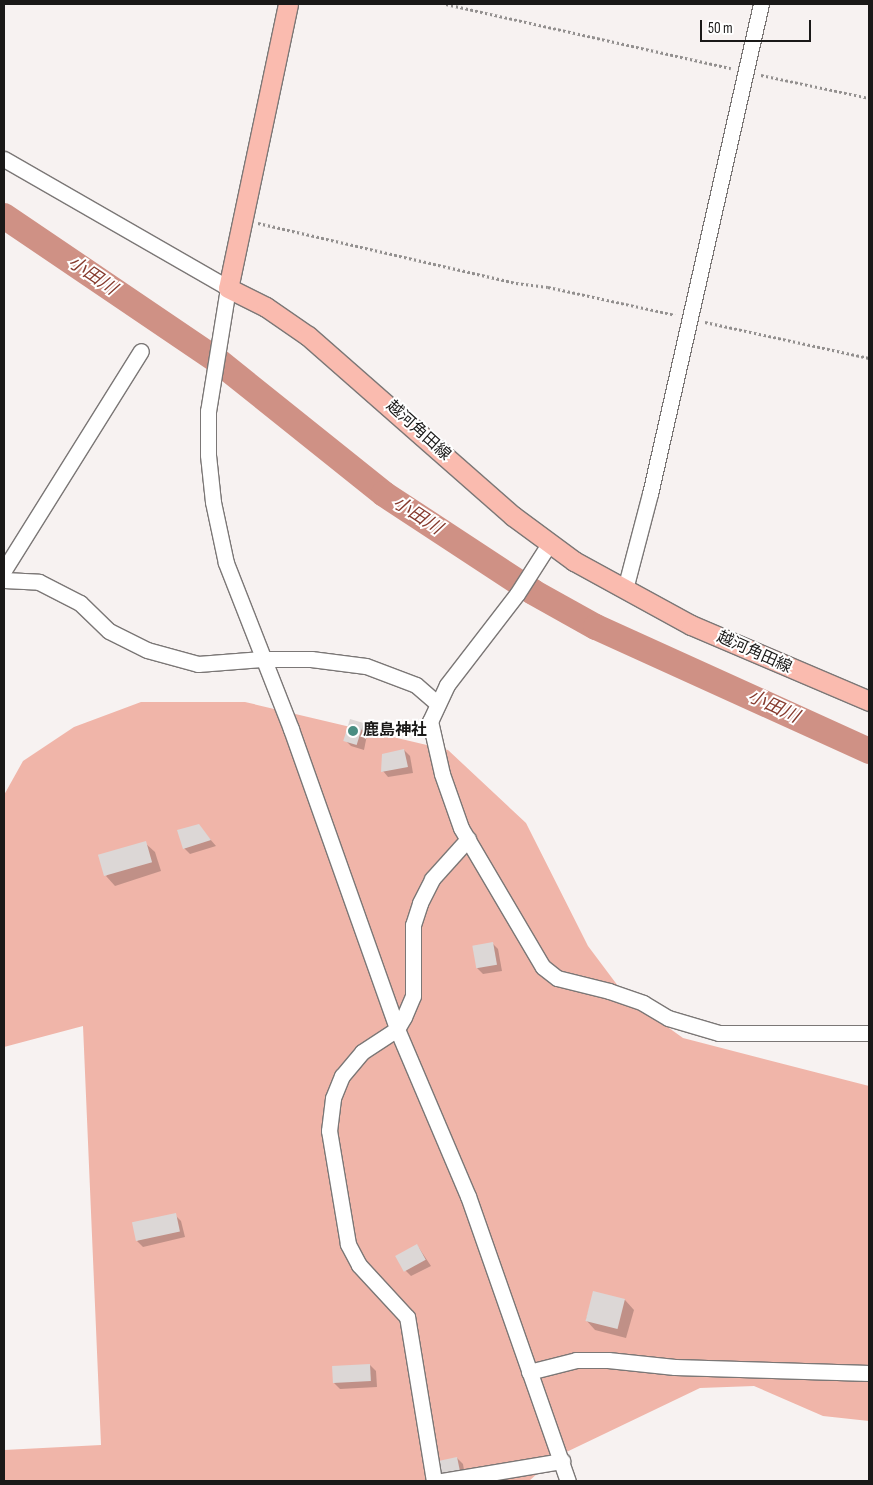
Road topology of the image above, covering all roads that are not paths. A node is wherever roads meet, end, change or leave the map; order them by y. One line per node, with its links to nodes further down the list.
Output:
1 (288, 4): 4 (main road)
2 (761, 4): 9 (street)
3 (4, 159): 4 (street)
4 (228, 288): 6 (main road, 越河角田線); 10 (street)
5 (141, 350): 7 (street)
6 (549, 544): 9 (main road, 越河角田線); 12 (street)
7 (4, 570)
8 (4, 580): 10 (street)
9 (625, 589): 11 (main road, 越河角田線)
10 (262, 659): 12 (street); 14 (street)
11 (869, 701)
12 (437, 703): 13 (street)
13 (468, 839): 14 (street); 15 (street)
14 (397, 1029): 16 (street); 19 (street)
15 (869, 1034)
16 (529, 1372): 17 (street); 18 (street)
17 (869, 1373)
18 (562, 1461): 20 (street); 21 (street)
19 (434, 1481)
20 (442, 1481)
21 (568, 1481)

